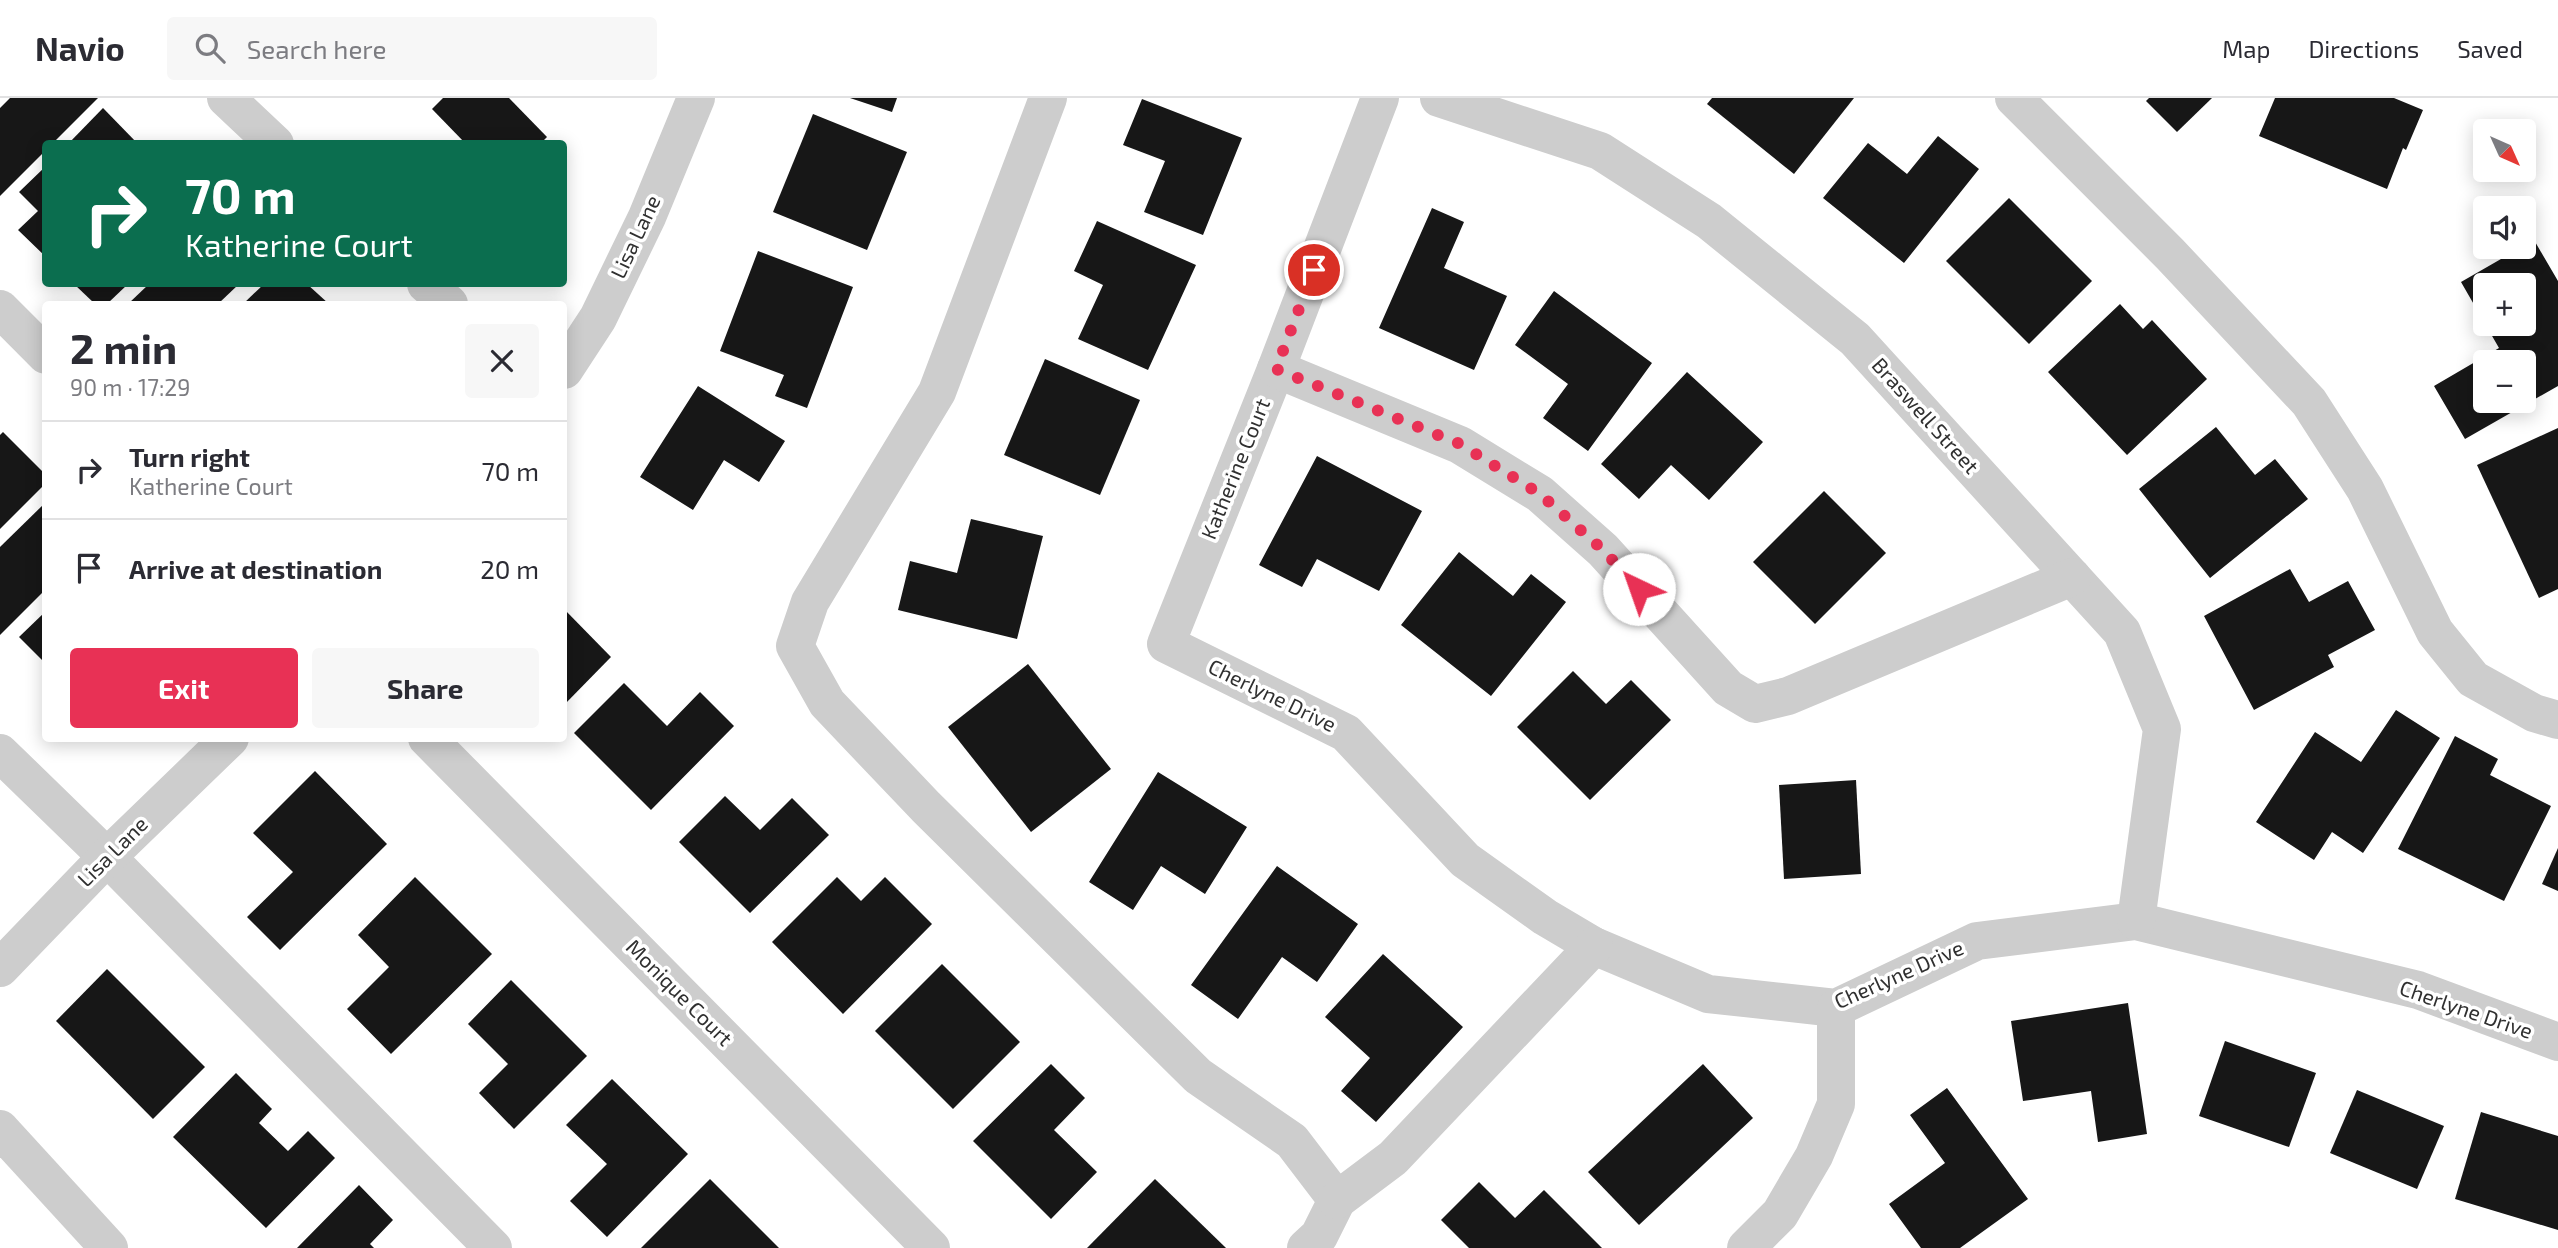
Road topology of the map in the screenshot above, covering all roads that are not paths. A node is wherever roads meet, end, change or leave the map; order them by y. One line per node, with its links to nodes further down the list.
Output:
1 (226, 98): 7 (street)
2 (696, 98): 12 (street, Lisa Lane)
3 (1048, 98): 27 (street)
4 (1380, 98): 13 (street, Katherine Court)
5 (1439, 98): 14 (street, Braswell Street)
6 (2014, 98): 16 (street)
7 (271, 140)
8 (429, 287): 9 (street)
9 (446, 301)
10 (0, 309): 11 (street)
11 (42, 351)
12 (567, 365)
13 (1276, 369): 14 (street); 15 (street, Katherine Court)
14 (2072, 577): 21 (street, Braswell Street)
15 (1166, 644): 22 (street, Cherlyne Drive)
16 (2558, 720)
17 (226, 742): 20 (street, Lisa Lane)
18 (431, 742): 30 (street, Monique Court)
19 (0, 752): 20 (street)
20 (107, 857): 23 (street, Lisa Lane); 29 (street)
21 (2136, 921): 24 (street, Cherlyne Drive); 25 (street, Cherlyne Drive)
22 (1594, 946): 24 (street, Cherlyne Drive); 27 (street)
23 (0, 968)
24 (1836, 1008): 32 (street)
25 (2558, 1042)
26 (0, 1129): 28 (street)
27 (1337, 1200): 31 (street)
28 (109, 1248)
29 (493, 1248)
30 (931, 1248)
31 (1306, 1248)
32 (1746, 1248)

